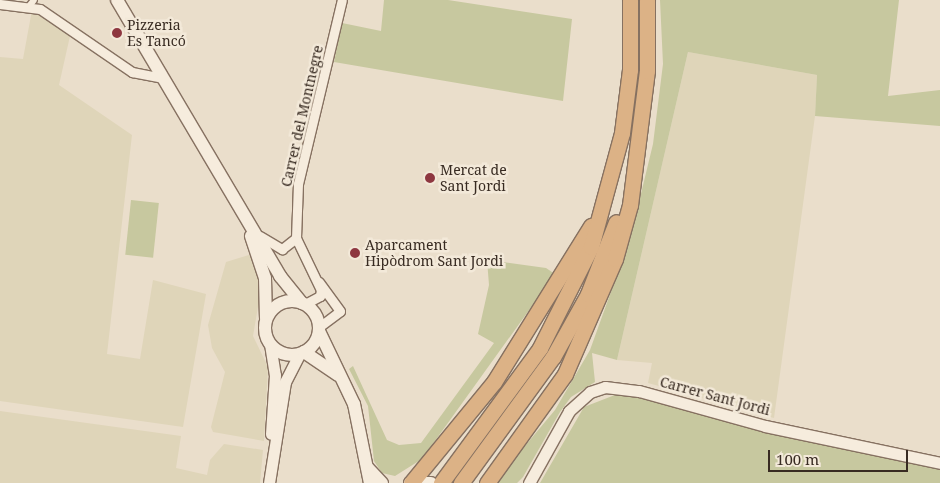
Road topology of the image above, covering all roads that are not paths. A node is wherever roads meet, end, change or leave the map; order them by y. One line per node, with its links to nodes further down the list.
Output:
1 (117, 0): 7 (main road)
2 (342, 0): 12 (street, Carrer del Montnegre)
3 (630, 0): 9 (highway)
4 (647, 0): 8 (highway)
5 (32, 2): 6 (street); 7 (street)
6 (0, 4)
7 (163, 78): 10 (main road)
8 (637, 146): 27 (highway); 28 (highway)
9 (608, 197): 26 (highway); 26 (highway)
10 (242, 212): 11 (main road); 15 (main road)
11 (254, 231): 12 (street); 14 (main road)
12 (296, 238): 13 (street, Carrer del Montnegre)
13 (314, 276): 14 (street, Carrer del Montnegre); 16 (street, Carrer del Montnegre)
14 (304, 303): 15 (main road); 16 (main road)
15 (266, 322): 17 (main road)
16 (319, 329): 18 (main road); 19 (main road)
17 (270, 344): 18 (main road); 20 (street)
18 (302, 353): 19 (main road); 20 (street)
19 (340, 376): 22 (main road)
20 (274, 441): 23 (street)
21 (940, 463): 29 (street, Carrer Sant Jordi)
22 (366, 465): 24 (main road); 25 (main road)
23 (269, 483)
24 (370, 483)
25 (382, 483)
26 (424, 483)
27 (461, 483)
28 (487, 483)
29 (529, 483)

